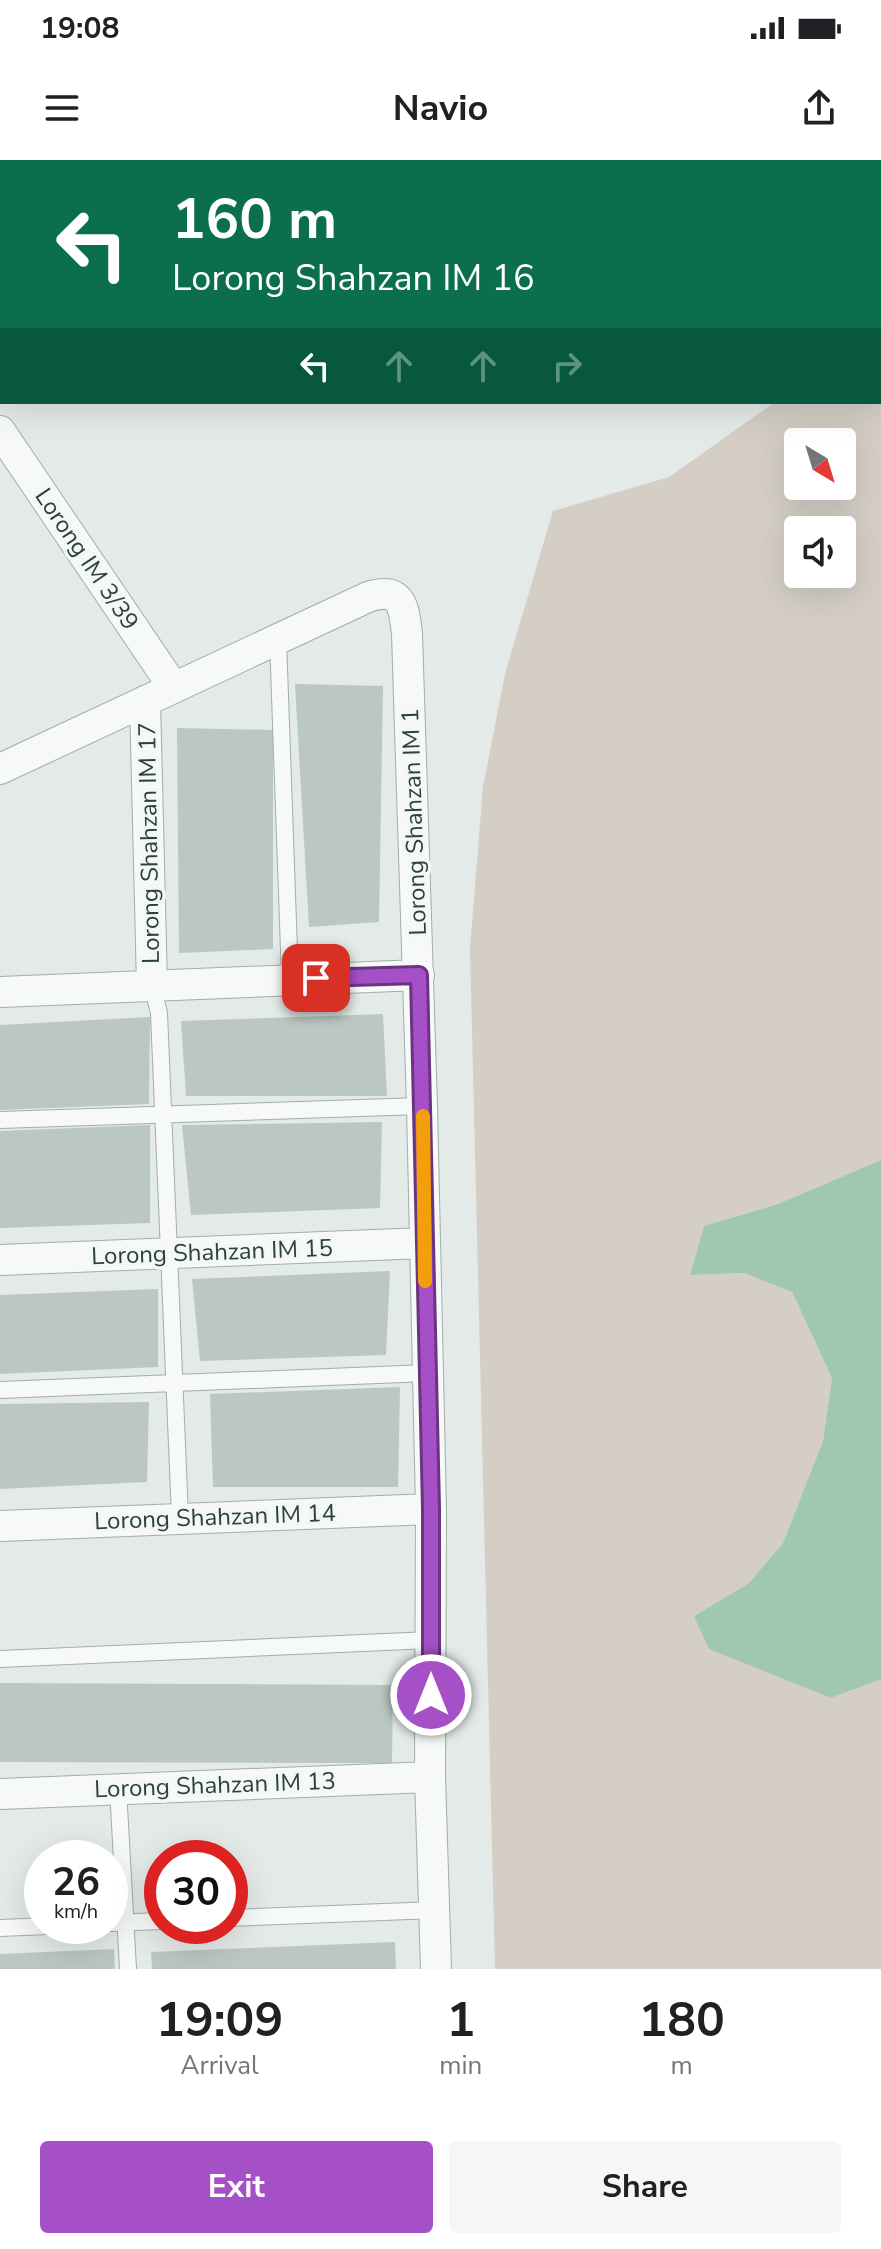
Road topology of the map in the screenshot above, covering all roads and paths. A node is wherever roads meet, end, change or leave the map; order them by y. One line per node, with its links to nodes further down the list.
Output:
1 (0, 431): 3 (street, Lorong IM 3/39)
2 (278, 639): 3 (street); 6 (street, Lorong Shahzan IM 1); 7 (lane)
3 (174, 688): 4 (street)
4 (145, 701): 5 (street); 8 (street, Lorong Shahzan IM 17)
5 (0, 769)
6 (419, 975): 7 (street); 10 (street, Lorong Shahzan IM 1)
7 (290, 979): 8 (street)
8 (152, 985): 9 (street); 11 (lane)
9 (0, 992)
10 (422, 1106): 11 (lane); 13 (street, Lorong Shahzan IM 1)
11 (164, 1113): 12 (lane); 14 (lane)
12 (0, 1120)
13 (424, 1243): 14 (street, Lorong Shahzan IM 15); 16 (street, Lorong Shahzan IM 1)
14 (171, 1253): 15 (street, Lorong Shahzan IM 15); 17 (lane)
15 (0, 1260)
16 (428, 1373): 17 (lane); 19 (street, Lorong Shahzan IM 1)
17 (175, 1383): 18 (lane); 20 (lane)
18 (0, 1390)
19 (431, 1509): 20 (street, Lorong Shahzan IM 14); 22 (street, Lorong Shahzan IM 1)
20 (180, 1517): 21 (street, Lorong Shahzan IM 14)
21 (0, 1526)
22 (431, 1640): 23 (lane); 24 (street, Lorong Shahzan IM 1)
23 (0, 1659)
24 (430, 1777): 25 (street, Lorong Shahzan IM 13); 28 (street, Lorong Shahzan IM 1)
25 (118, 1788): 26 (street, Lorong Shahzan IM 13); 27 (lane)
26 (0, 1794)
27 (118, 1840)
28 (435, 1910): 29 (lane); 34 (street, Lorong Shahzan IM 1)
29 (248, 1917)
30 (24, 1927): 31 (lane)
31 (0, 1928)
32 (122, 1944): 33 (lane)
33 (128, 1969)
34 (436, 1969)

